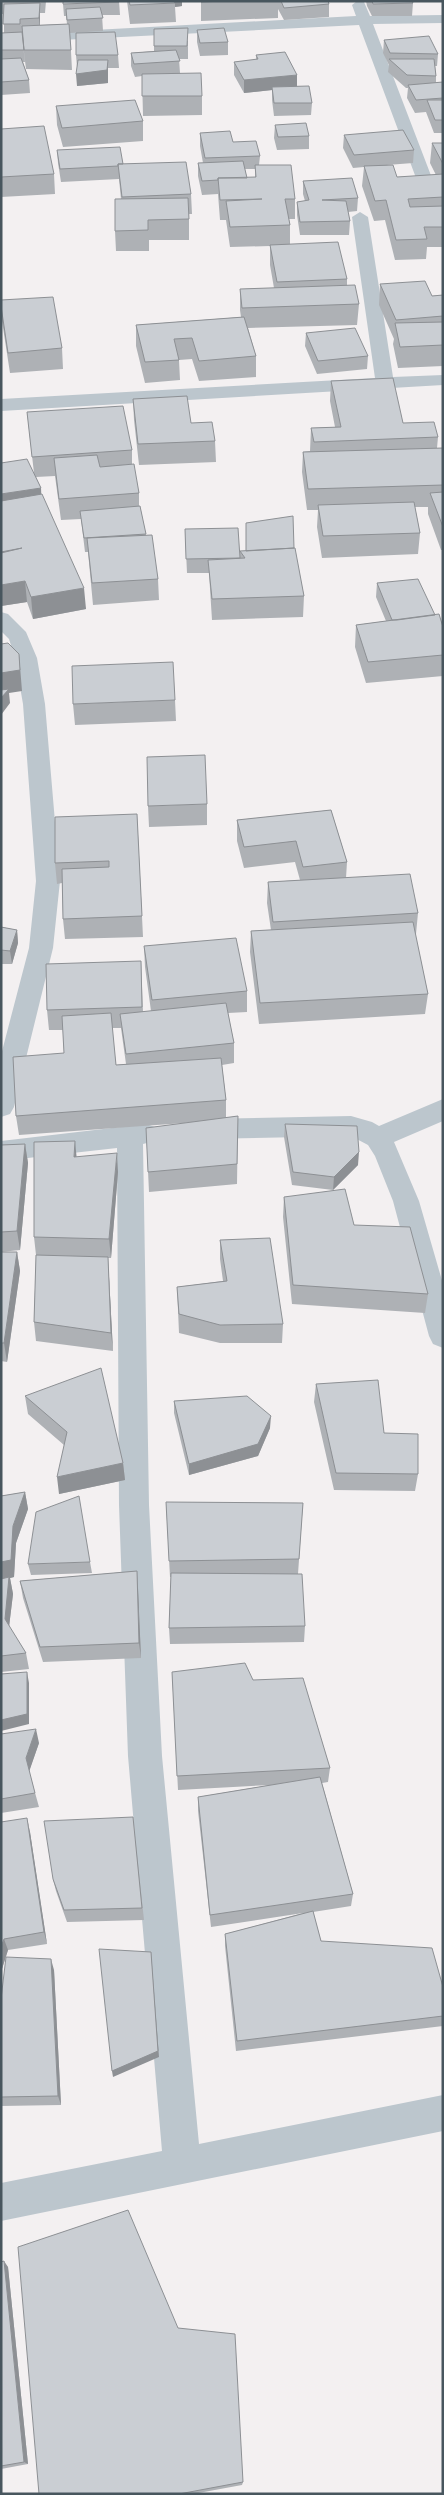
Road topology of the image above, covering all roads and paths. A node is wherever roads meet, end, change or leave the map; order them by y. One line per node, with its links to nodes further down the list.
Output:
1 (358, 1): 3 (street)
2 (443, 19): 3 (street)
3 (364, 20): 4 (street); 5 (street)
4 (1, 39)
5 (427, 186)
6 (360, 216): 8 (street)
7 (443, 380): 8 (street)
8 (385, 383): 9 (street)
9 (1, 405)
10 (1, 618): 11 (street)
11 (1, 1108)
12 (443, 1109): 14 (street)
13 (130, 1136): 14 (street); 15 (street); 18 (street)
14 (377, 1138): 16 (street)
15 (1, 1151)
16 (443, 1336)
17 (443, 2114): 18 (street)
18 (182, 2166): 19 (street)
19 (1, 2202)

